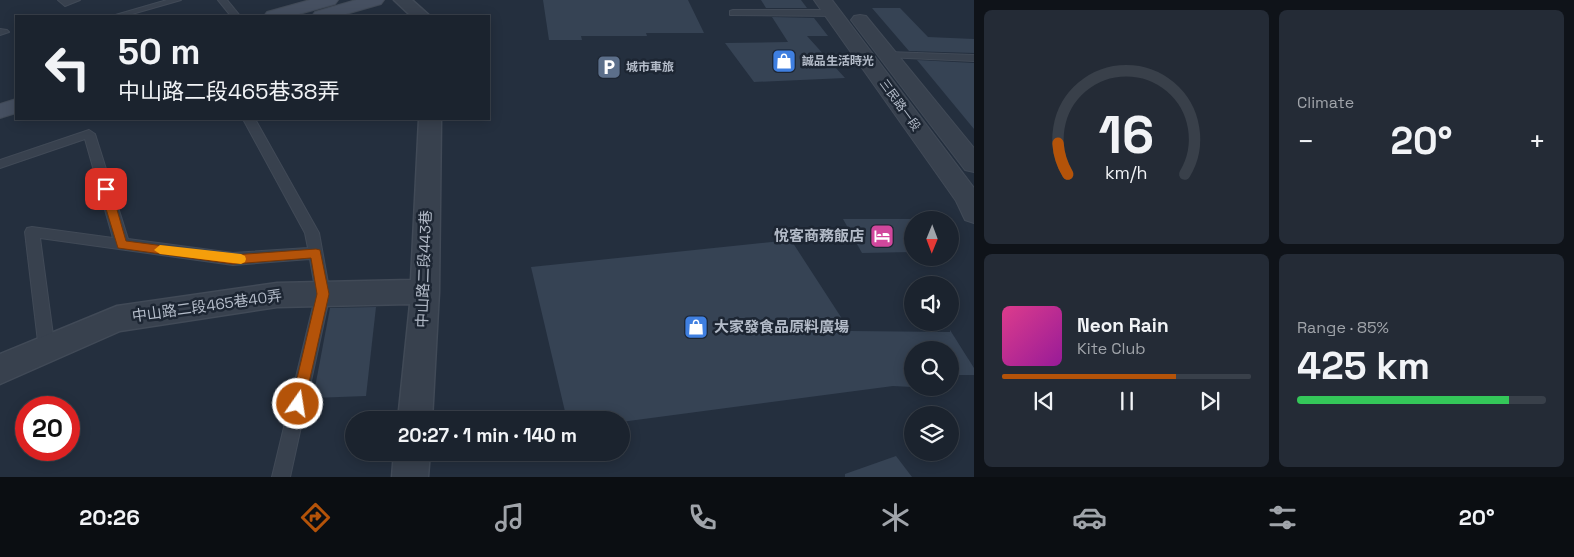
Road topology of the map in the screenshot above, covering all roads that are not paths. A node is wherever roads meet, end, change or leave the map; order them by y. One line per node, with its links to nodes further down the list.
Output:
1 (62, 0): 2 (lane)
2 (76, 0)
3 (177, 0): 8 (lane)
4 (222, 0): 12 (lane)
5 (329, 0): 13 (main road)
6 (375, 0): 14 (main road)
7 (402, 0): 15 (street)
8 (151, 3): 11 (lane)
9 (834, 4): 10 (lane); 16 (street, 三民路一段); 26 (street, 三民路一段)
10 (733, 13)
11 (119, 15)
12 (235, 15)
13 (276, 15)
14 (323, 15)
15 (420, 15)
16 (888, 55): 17 (lane); 25 (street, 三民路一段)
17 (974, 58)
18 (15, 91): 19 (main road)
19 (0, 96)
20 (15, 106): 21 (main road)
21 (0, 111)
22 (250, 120): 28 (lane)
23 (430, 120): 29 (street, 中山路二段443巷)
24 (0, 164): 27 (lane)
25 (974, 164)
26 (972, 204)
27 (122, 244): 28 (lane); 31 (lane)
28 (316, 254): 30 (lane)
29 (425, 292): 30 (street, 中山路二段465巷40弄); 33 (street, 中山路二段443巷)
30 (323, 294): 31 (street, 中山路二段465巷40弄); 35 (lane)
31 (47, 350): 32 (street, 中山路二段465巷40弄)
32 (0, 369)
33 (416, 411)
34 (411, 461): 36 (street)
35 (281, 477)
36 (410, 477)

